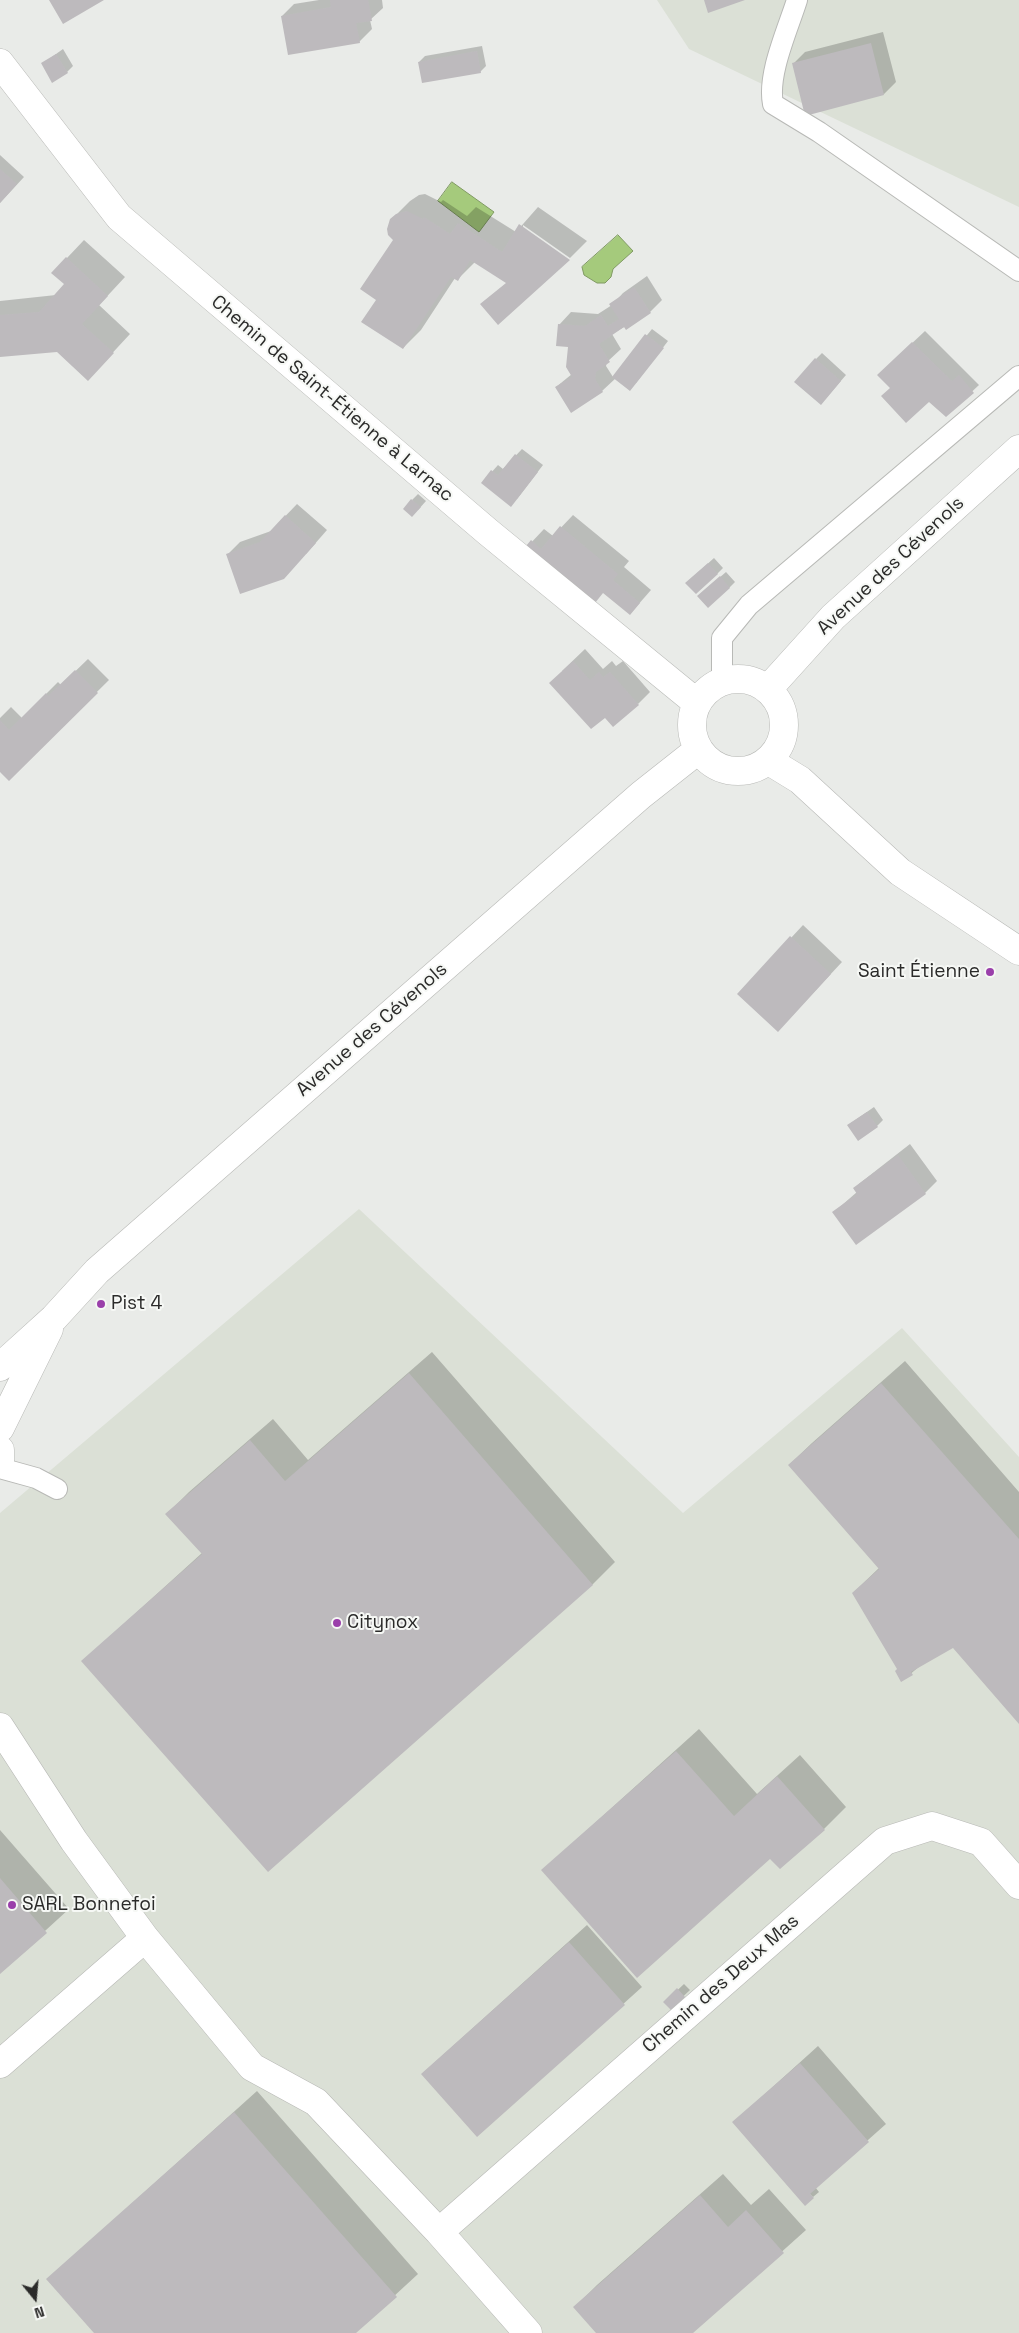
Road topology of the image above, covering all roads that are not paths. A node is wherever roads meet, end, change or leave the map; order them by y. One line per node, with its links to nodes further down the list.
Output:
1 (797, 0): 3 (lane)
2 (0, 63): 8 (street, Chemin de Saint-Étienne à Larnac)
3 (1019, 271)
4 (1019, 376): 6 (lane)
5 (1019, 449): 7 (street, Avenue des Cévenols)
6 (722, 682): 7 (street); 8 (street)
7 (768, 689): 10 (street)
8 (697, 702): 9 (street)
9 (698, 750): 10 (street); 12 (street, Avenue des Cévenols)
10 (769, 761): 11 (street)
11 (1019, 951)
12 (54, 1318): 13 (street, Avenue des Cévenols); 14 (street, Avenue des Cévenols)
13 (0, 1367)
14 (0, 1428)
15 (0, 1450): 16 (street)
16 (0, 1461)
17 (0, 1468): 18 (lane)
18 (57, 1489)
19 (0, 1727): 21 (street)
20 (1019, 1885): 23 (street, Chemin des Deux Mas)
21 (144, 1938): 22 (street); 23 (street)
22 (0, 2064)
23 (439, 2232): 24 (street)
24 (528, 2333)

